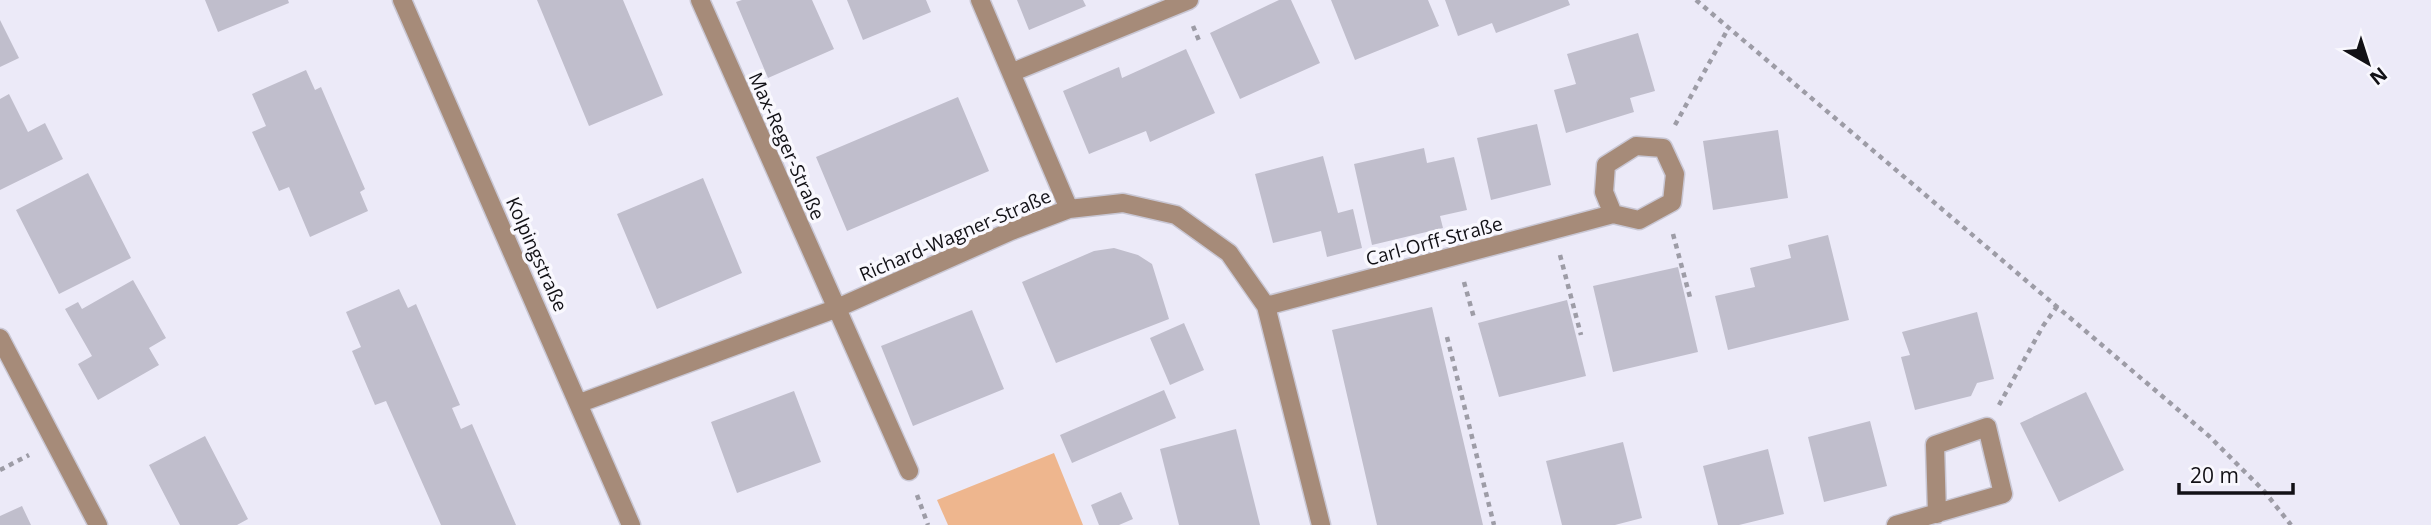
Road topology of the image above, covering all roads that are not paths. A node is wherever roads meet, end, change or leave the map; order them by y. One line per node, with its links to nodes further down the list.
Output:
1 (402, 0): 11 (street, Kolpingstraße)
2 (700, 0): 9 (street, Max-Reger-Straße)
3 (980, 0): 5 (street)
4 (1189, 0): 5 (street)
5 (1013, 72): 6 (street)
6 (1069, 209): 8 (street, Richard-Wagner-Straße); 9 (street, Richard-Wagner-Straße)
7 (1613, 214): 7 (street, Carl-Orff-Straße); 8 (street, Carl-Orff-Straße)
8 (1266, 306): 16 (street, Richard-Wagner-Straße)
9 (835, 309): 11 (street, Richard-Wagner-Straße); 12 (street, Max-Reger-Straße)
10 (0, 338): 14 (street)
11 (580, 403): 15 (street, Kolpingstraße)
12 (909, 471)
13 (1937, 514): 13 (street); 17 (street)
14 (98, 525)
15 (631, 525)
16 (1321, 525)
17 (1896, 525)

